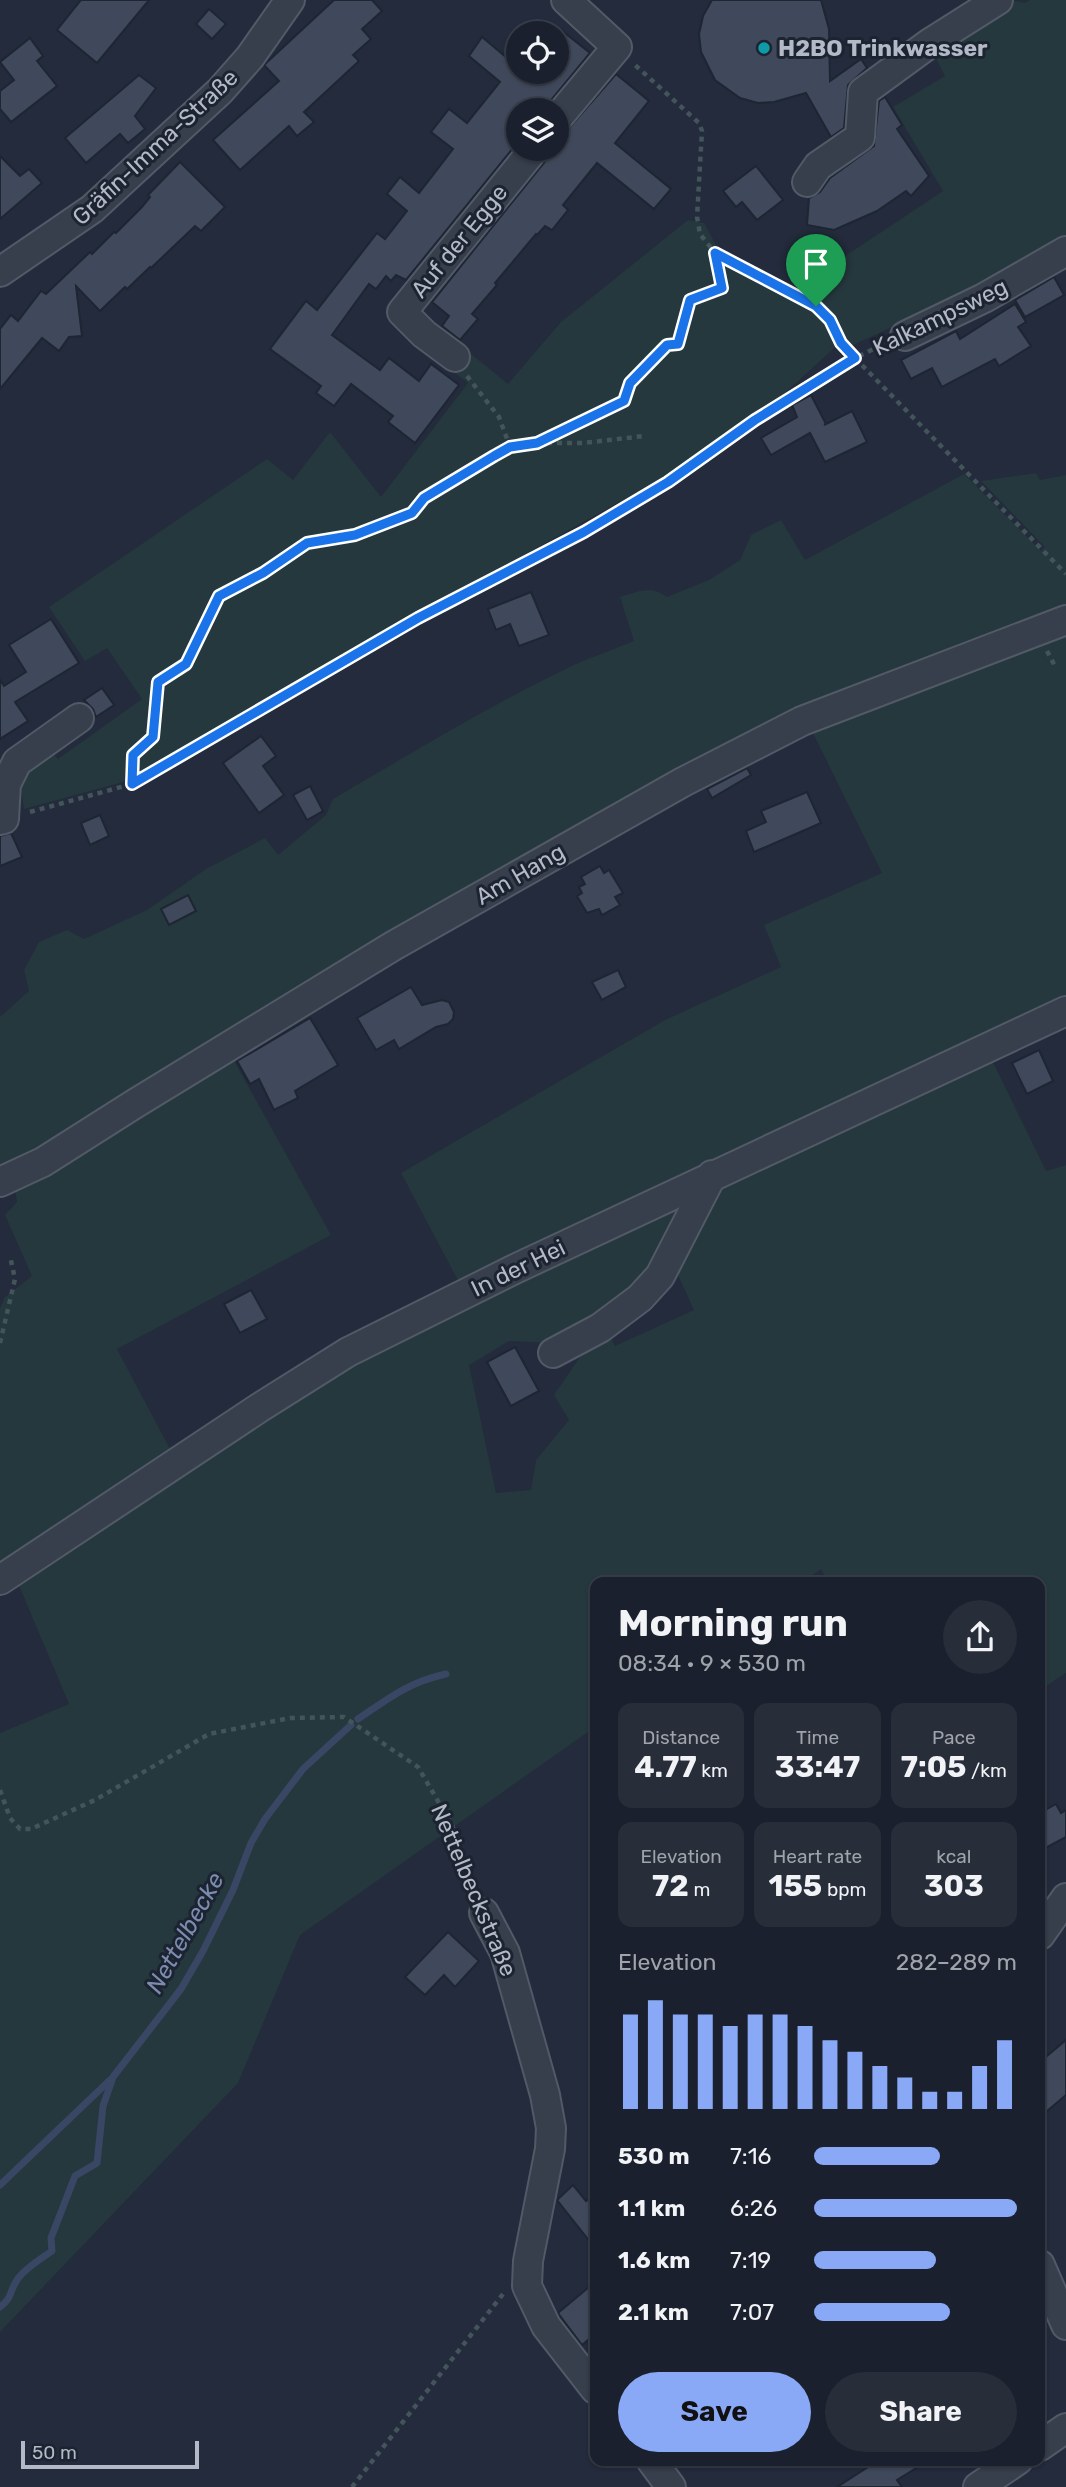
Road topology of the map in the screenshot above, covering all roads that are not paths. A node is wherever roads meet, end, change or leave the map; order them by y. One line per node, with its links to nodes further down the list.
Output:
1 (290, 0): 8 (street, Gräfin-Imma-Straße)
2 (566, 0): 4 (street)
3 (998, 0): 6 (street)
4 (569, 104)
5 (524, 161): 10 (street, Auf der Egge)
6 (807, 182)
7 (1066, 251): 9 (street, Kalkampsweg)
8 (0, 272)
9 (905, 336)
10 (455, 357)
11 (1066, 620): 16 (street, Am Hang)
12 (79, 718): 13 (street)
13 (2, 820)
14 (1066, 1010): 15 (street, In der Hei)
15 (712, 1175): 17 (street); 18 (street, In der Hei)
16 (0, 1182)
17 (553, 1353)
18 (0, 1580)
19 (1066, 1898): 21 (street)
20 (484, 1913): 24 (street, Nettelbeckstraße)
21 (1045, 1928)
22 (1045, 2277): 23 (street)
23 (1066, 2325)
24 (590, 2383)
25 (1066, 2428): 26 (street)
26 (1045, 2443)
27 (655, 2466): 29 (street)
28 (1009, 2466): 30 (street)
29 (671, 2487)
30 (979, 2487)

